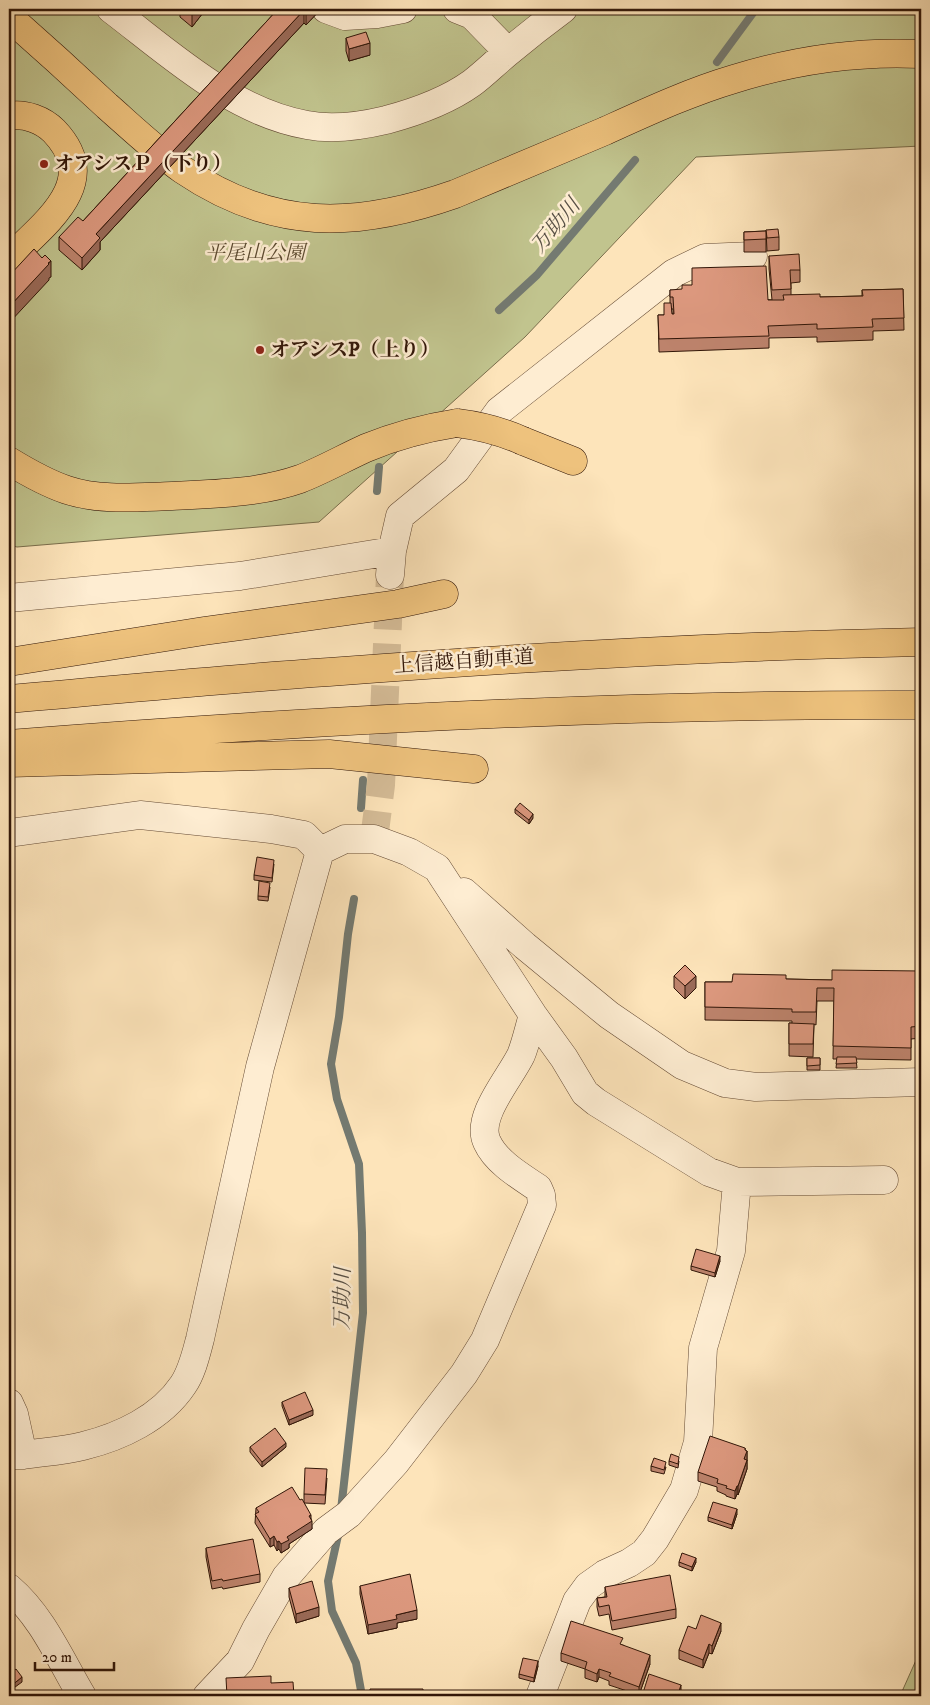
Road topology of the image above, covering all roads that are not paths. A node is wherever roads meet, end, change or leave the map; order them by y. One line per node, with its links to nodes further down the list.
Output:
1 (110, 9): 7 (street)
2 (326, 9): 3 (street)
3 (403, 9)
4 (457, 9): 7 (street)
5 (563, 9): 7 (street)
6 (9, 17): 8 (highway)
7 (508, 52)
8 (921, 54)
9 (9, 116): 11 (highway)
10 (753, 256): 15 (street)
11 (9, 259)
12 (573, 461): 13 (highway, bridge)
13 (9, 462)
14 (444, 594): 17 (highway)
15 (9, 598)
16 (921, 642): 18 (highway, 上信越自動車道)
17 (9, 662)
18 (9, 700)
19 (921, 705): 20 (highway)
20 (9, 744)
21 (9, 763): 22 (highway)
22 (474, 769)
23 (9, 833): 24 (street)
24 (320, 851): 25 (street); 31 (street)
25 (437, 868): 26 (street); 27 (street)
26 (533, 1015): 29 (street); 34 (street)
27 (921, 1082)
28 (884, 1180): 29 (street)
29 (737, 1182): 35 (street)
30 (9, 1403): 31 (street)
31 (16, 1455)
32 (9, 1588): 33 (street)
33 (82, 1696)
34 (207, 1696)
35 (540, 1696)

